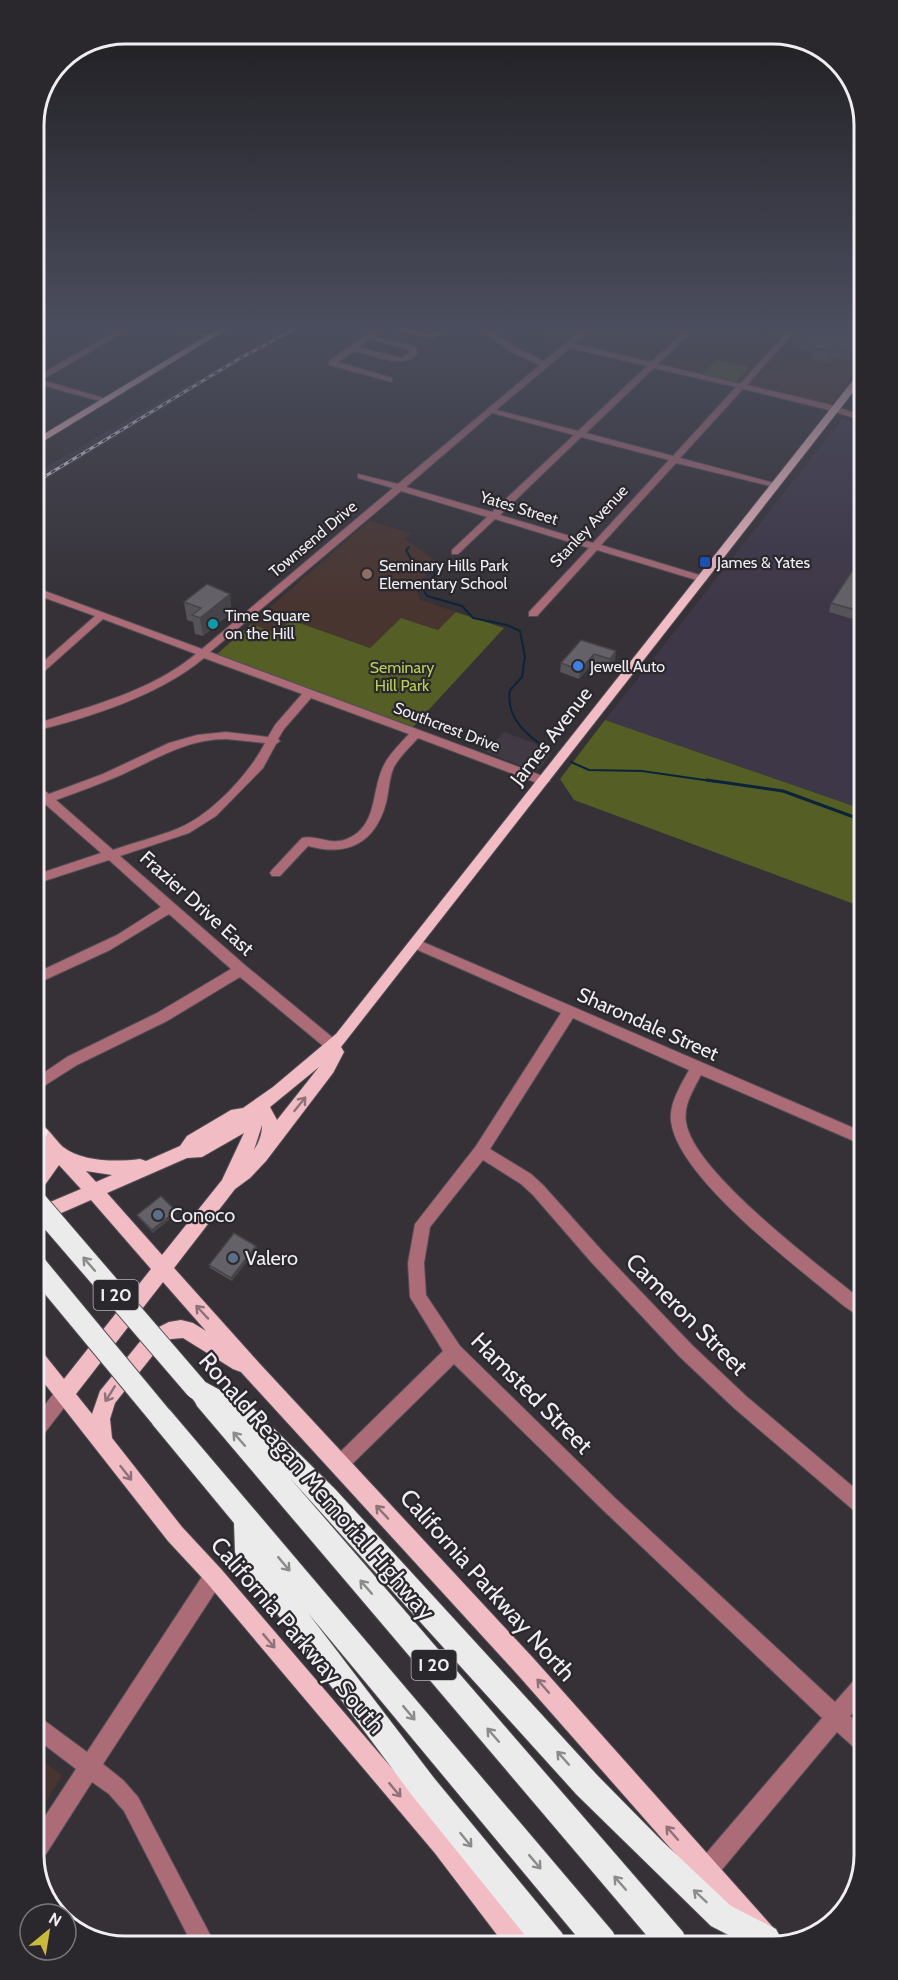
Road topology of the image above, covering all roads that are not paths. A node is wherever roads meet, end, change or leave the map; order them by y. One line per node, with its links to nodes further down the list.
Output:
1 (71, 421): 8 (main road)
2 (479, 421): 12 (street, Townsend Drive)
3 (532, 421): 7 (street)
4 (593, 421): 7 (street)
5 (709, 421): 9 (street, Stanley Avenue)
6 (825, 421): 11 (main road, James Avenue)
7 (580, 434): 9 (street); 13 (street)
8 (44, 438)
9 (674, 460): 11 (street); 14 (street, Stanley Avenue)
10 (362, 476): 12 (street, Yates Street)
11 (775, 486): 16 (main road, James Avenue)
12 (399, 488): 13 (street, Yates Street); 20 (street, Townsend Drive)
13 (493, 516): 14 (street, Yates Street); 15 (street)
14 (595, 546): 16 (street, Yates Street); 18 (street, Stanley Avenue)
15 (455, 552)
16 (703, 579): 26 (main road, James Avenue)
17 (44, 594): 19 (street, Southcrest Drive)
18 (533, 614)
19 (102, 615): 20 (street, Southcrest Drive); 21 (street)
20 (204, 653): 22 (street, Southcrest Drive); 23 (street, Townsend Drive)
21 (44, 666)
22 (309, 693): 24 (street, Southcrest Drive); 25 (street)
23 (44, 725)
24 (416, 734): 26 (street, Southcrest Drive); 30 (street)
25 (273, 741): 27 (street); 29 (street)
26 (544, 781): 33 (main road, James Avenue)
27 (44, 800)
28 (44, 803): 29 (street, Frazier Drive East)
29 (113, 854): 31 (street); 32 (street, Frazier Drive East)
30 (276, 873)
31 (44, 877)
32 (171, 906): 34 (street, Frazier Drive East); 35 (street)
33 (416, 944): 36 (street, Sharondale Street); 37 (main road, James Avenue)
34 (242, 970): 37 (street, Frazier Drive East); 39 (street)
35 (44, 976)
36 (570, 1011): 38 (street, Sharondale Street); 46 (street, Hamsted Street)
37 (333, 1046): 40 (main road, James Avenue); 44 (main road, one-way to 37)
38 (698, 1067): 41 (street, Sharondale Street); 55 (street)
39 (44, 1080)
40 (252, 1110): 44 (main road); 47 (main road, James Avenue); 49 (main road)
41 (854, 1135)
42 (44, 1138): 45 (main road, California Parkway North)
43 (44, 1140): 48 (main road)
44 (264, 1150): 49 (main road)
45 (56, 1151): 47 (main road); 50 (main road, California Parkway North)
46 (481, 1151): 56 (street, Hamsted Street); 64 (street, Cameron Street)
47 (160, 1162): 50 (main road)
48 (44, 1174)
49 (229, 1184): 53 (main road)
50 (94, 1191): 52 (main road); 53 (main road, California Parkway North)
51 (44, 1211): 59 (highway, Ronald Reagan Memorial Highway / I 20, one-way to 51, bridge)
52 (44, 1213)
53 (162, 1270): 58 (main road, California Parkway North, one-way to 53); 60 (main road)
54 (44, 1276): 65 (highway, I 20, bridge)
55 (854, 1304)
56 (454, 1352): 63 (street); 68 (street, Hamsted Street)
57 (44, 1369): 60 (main road, California Parkway South)
58 (253, 1371): 62 (main road, one-way to 62); 63 (main road, California Parkway North)
59 (196, 1388): 78 (highway, Ronald Reagan Memorial Highway / I 20, one-way to 59); 79 (highway, one-way to 59)
60 (64, 1394): 61 (street); 62 (main road, California Parkway South)
61 (44, 1419)
62 (102, 1442): 66 (main road, California Parkway South, one-way to 66)
63 (339, 1465): 73 (main road, California Parkway North, one-way to 63)
64 (854, 1499)
65 (246, 1519): 76 (highway, one-way to 76); 77 (highway, I 20, one-way to 77)
66 (214, 1576): 71 (street); 75 (main road, California Parkway South, one-way to 75)
67 (854, 1696): 68 (street)
68 (837, 1717): 70 (street, Hamsted Street); 73 (street)
69 (44, 1733): 71 (street)
70 (854, 1733)
71 (89, 1767): 72 (street); 74 (street)
72 (44, 1837)
73 (706, 1871): 80 (main road, California Parkway North)
74 (200, 1936)
75 (513, 1936)
76 (545, 1936)
77 (596, 1936)
78 (666, 1936)
79 (758, 1936)
80 (763, 1936)

